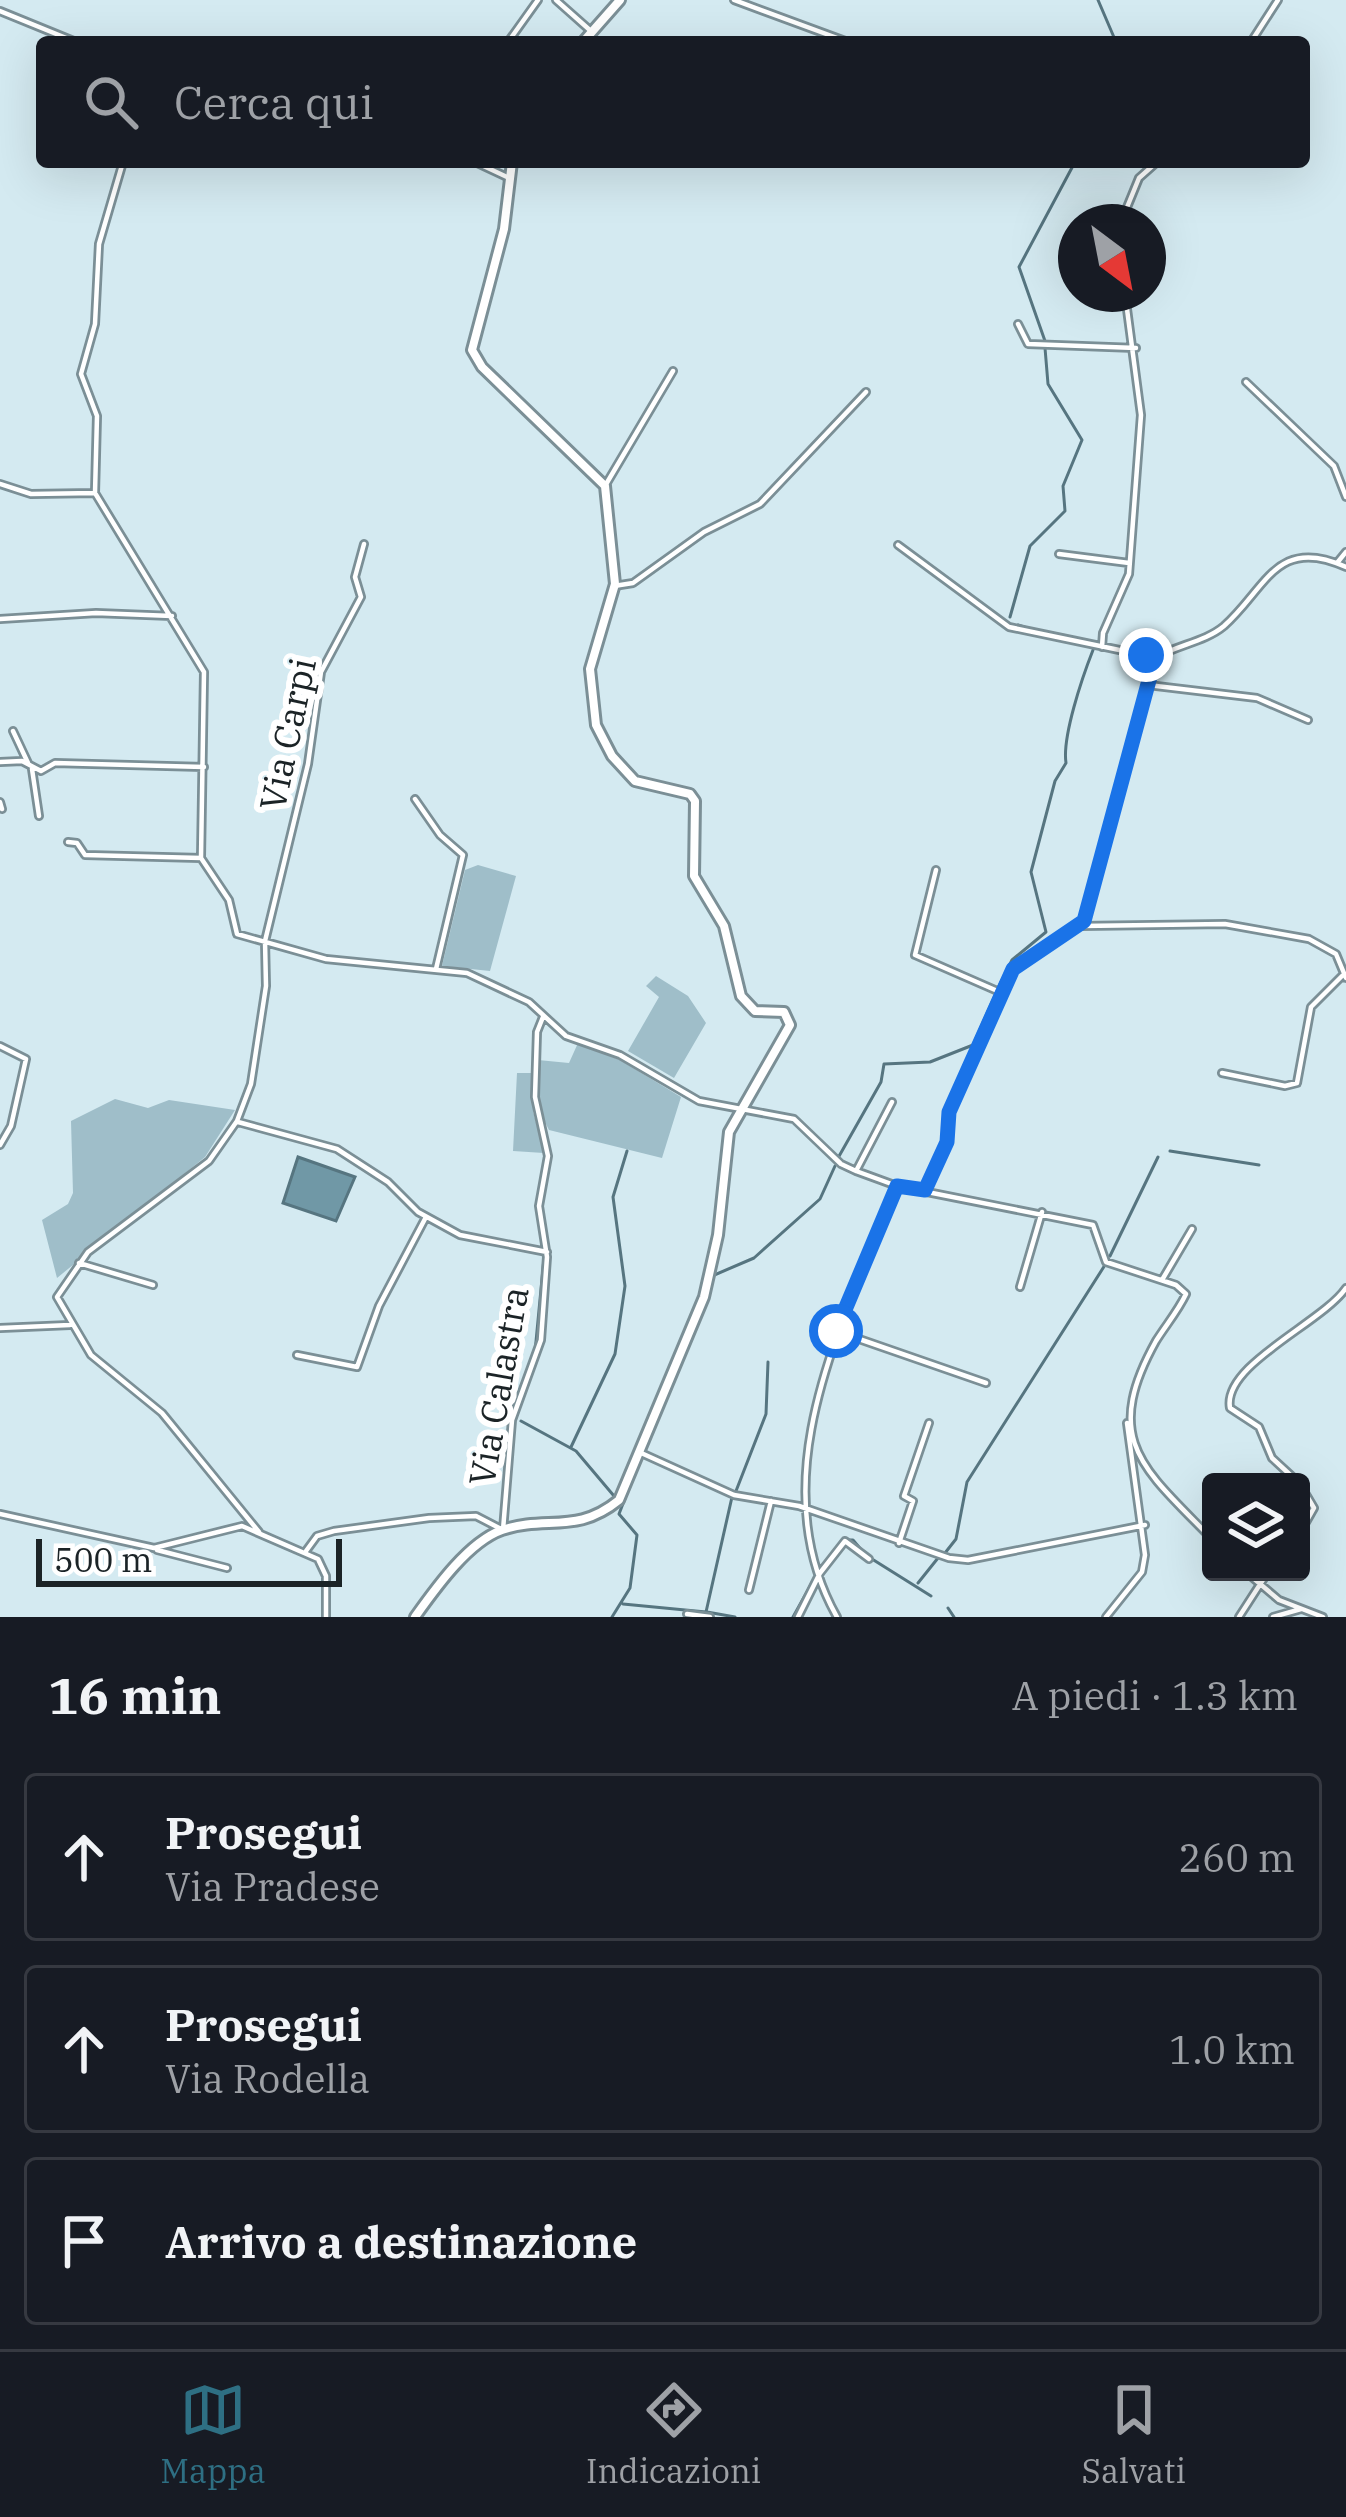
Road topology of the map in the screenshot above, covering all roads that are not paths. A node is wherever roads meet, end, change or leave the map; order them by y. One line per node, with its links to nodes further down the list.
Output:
1 (538, 0): 9 (street)
2 (556, 0): 7 (street)
3 (620, 0): 7 (street)
4 (734, 0): 11 (street)
5 (1278, 0): 12 (street)
6 (0, 11): 8 (street)
7 (592, 32): 10 (street)
8 (61, 36)
9 (512, 36)
10 (588, 36)
11 (832, 36)
12 (1255, 36)
13 (121, 168): 27 (street)
14 (492, 168): 17 (street)
15 (510, 168): 17 (street)
16 (1150, 168): 18 (street)
17 (506, 177): 26 (street)
18 (1128, 204)
19 (1129, 312): 21 (street)
20 (1018, 323): 21 (street)
21 (1136, 348): 33 (street)
22 (673, 371): 26 (street)
23 (1246, 382): 28 (street)
24 (866, 392): 36 (street)
25 (0, 484): 27 (street)
26 (605, 485): 36 (street)
27 (95, 494): 37 (street, Via Carpi)
28 (1346, 497)
29 (364, 544): 53 (street, Via Carpi)
30 (898, 545): 39 (street)
31 (1346, 552): 34 (street)
32 (1059, 554): 33 (street)
33 (1129, 563): 39 (street)
34 (1337, 563): 35 (street); 40 (street)
35 (1346, 567)
36 (614, 586): 61 (street)
37 (172, 616): 38 (street); 46 (street, Via Carpi)
38 (0, 619)
39 (1102, 646): 40 (street)
40 (1155, 658): 41 (street)
41 (1148, 685): 42 (street); 52 (street)
42 (1308, 720)
43 (13, 731): 45 (street)
44 (0, 762): 45 (street, Via Carpi)
45 (30, 766): 46 (street, Via Carpi); 48 (street)
46 (205, 767): 50 (street, Via Carpi)
47 (416, 800): 54 (street)
48 (39, 816)
49 (68, 842): 50 (street)
50 (201, 858): 53 (street)
51 (936, 870): 56 (street)
52 (1081, 926): 55 (street); 56 (street)
53 (265, 941): 54 (street); 62 (street, Via Carpi)
54 (436, 969): 57 (street)
55 (1345, 976): 59 (street)
56 (1002, 993): 66 (street)
57 (543, 1016): 61 (street); 70 (street, Via Calastra)
58 (0, 1046): 63 (street)
59 (1222, 1073)
60 (892, 1102): 64 (street)
61 (739, 1111): 64 (street); 83 (street)
62 (237, 1121): 68 (street, Via Calastra); 71 (street)
63 (0, 1144)
64 (856, 1172): 65 (street)
65 (897, 1186): 66 (street); 78 (street)
66 (925, 1190): 67 (street)
67 (1042, 1212): 72 (street); 74 (street)
68 (427, 1216): 70 (street, Via Calastra); 79 (street)
69 (1192, 1229): 72 (street)
70 (547, 1252): 90 (street, Via Calastra)
71 (79, 1263): 73 (street); 76 (street)
72 (1162, 1280): 81 (street)
73 (153, 1285)
74 (1019, 1287)
75 (1346, 1291): 84 (street)
76 (70, 1325): 77 (street); 91 (street)
77 (0, 1328)
78 (836, 1331): 80 (street); 86 (street)
79 (297, 1355)
80 (986, 1383)
81 (1128, 1421): 88 (street); 89 (street)
82 (929, 1423): 92 (street)
83 (639, 1451): 85 (street); 90 (street)
84 (1288, 1473)
85 (771, 1501): 86 (street); 101 (street)
86 (804, 1510): 92 (street); 97 (street)
87 (0, 1514): 93 (street)
88 (1145, 1525): 92 (street); 109 (street)
89 (1202, 1528)
90 (503, 1530): 94 (street); 105 (street)
91 (259, 1532): 93 (street); 94 (street)
92 (899, 1543)
93 (154, 1548): 96 (street)
94 (306, 1551): 104 (street)
95 (869, 1559): 97 (street)
96 (227, 1568)
97 (818, 1579): 107 (street); 108 (street)
98 (1256, 1581): 100 (street)
99 (1261, 1581): 100 (street)
100 (1259, 1584): 102 (street); 110 (street)
101 (749, 1590)
102 (1301, 1609): 111 (street); 112 (street)
103 (687, 1614): 106 (street)
104 (326, 1617)
105 (415, 1617)
106 (710, 1617)
107 (798, 1617)
108 (837, 1617)
109 (1106, 1617)
110 (1239, 1617)
111 (1273, 1617)
112 (1323, 1617)

